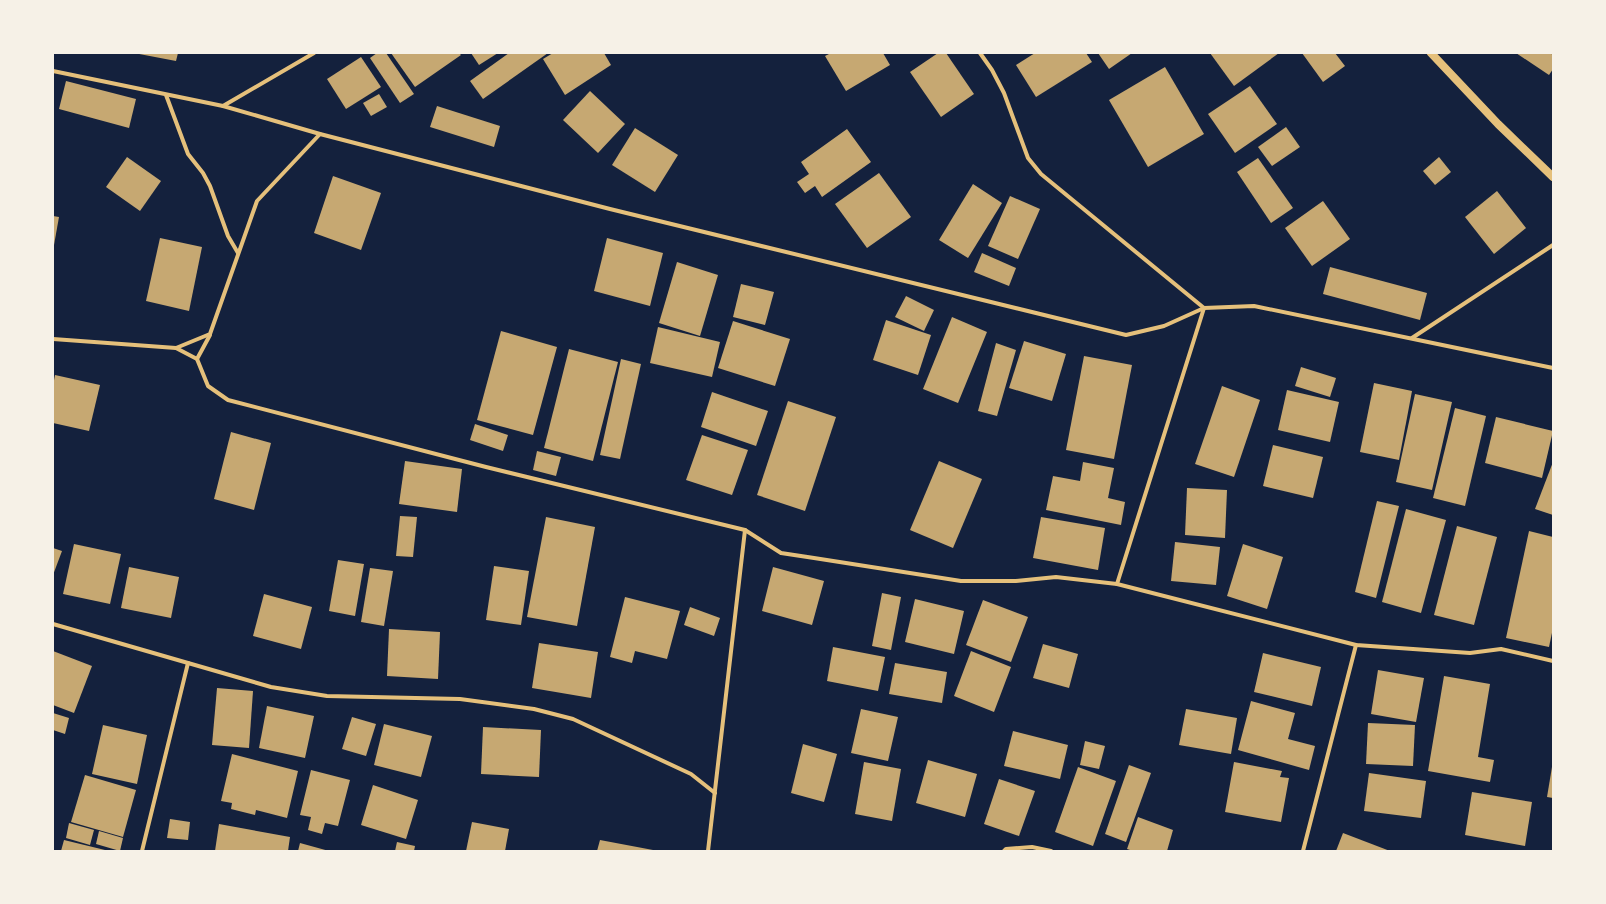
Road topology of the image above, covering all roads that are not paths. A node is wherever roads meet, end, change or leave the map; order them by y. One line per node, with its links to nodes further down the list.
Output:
1 (314, 53): 6 (street)
2 (980, 53): 11 (street)
3 (1431, 53): 8 (main road)
4 (53, 71): 5 (street)
5 (166, 95): 6 (street); 10 (street)
6 (223, 106): 7 (street)
7 (320, 134): 10 (street); 11 (street)
8 (1553, 177)
9 (1553, 245): 13 (street)
10 (238, 253): 12 (street)
11 (1204, 308): 13 (street); 19 (street)
12 (210, 334): 15 (street); 16 (street)
13 (1412, 338): 17 (street)
14 (53, 339): 15 (street)
15 (176, 348): 16 (street)
16 (197, 359): 18 (street)
17 (1553, 368)
18 (745, 530): 19 (street); 24 (street)
19 (1117, 584): 21 (street)
20 (53, 624): 23 (street)
21 (1356, 646): 22 (street); 29 (street)
22 (1553, 661)
23 (188, 663): 24 (street); 25 (street)
24 (714, 793): 26 (street)
25 (142, 851)
26 (708, 851)
27 (1004, 851): 28 (street)
28 (1051, 851)
29 (1303, 851)

